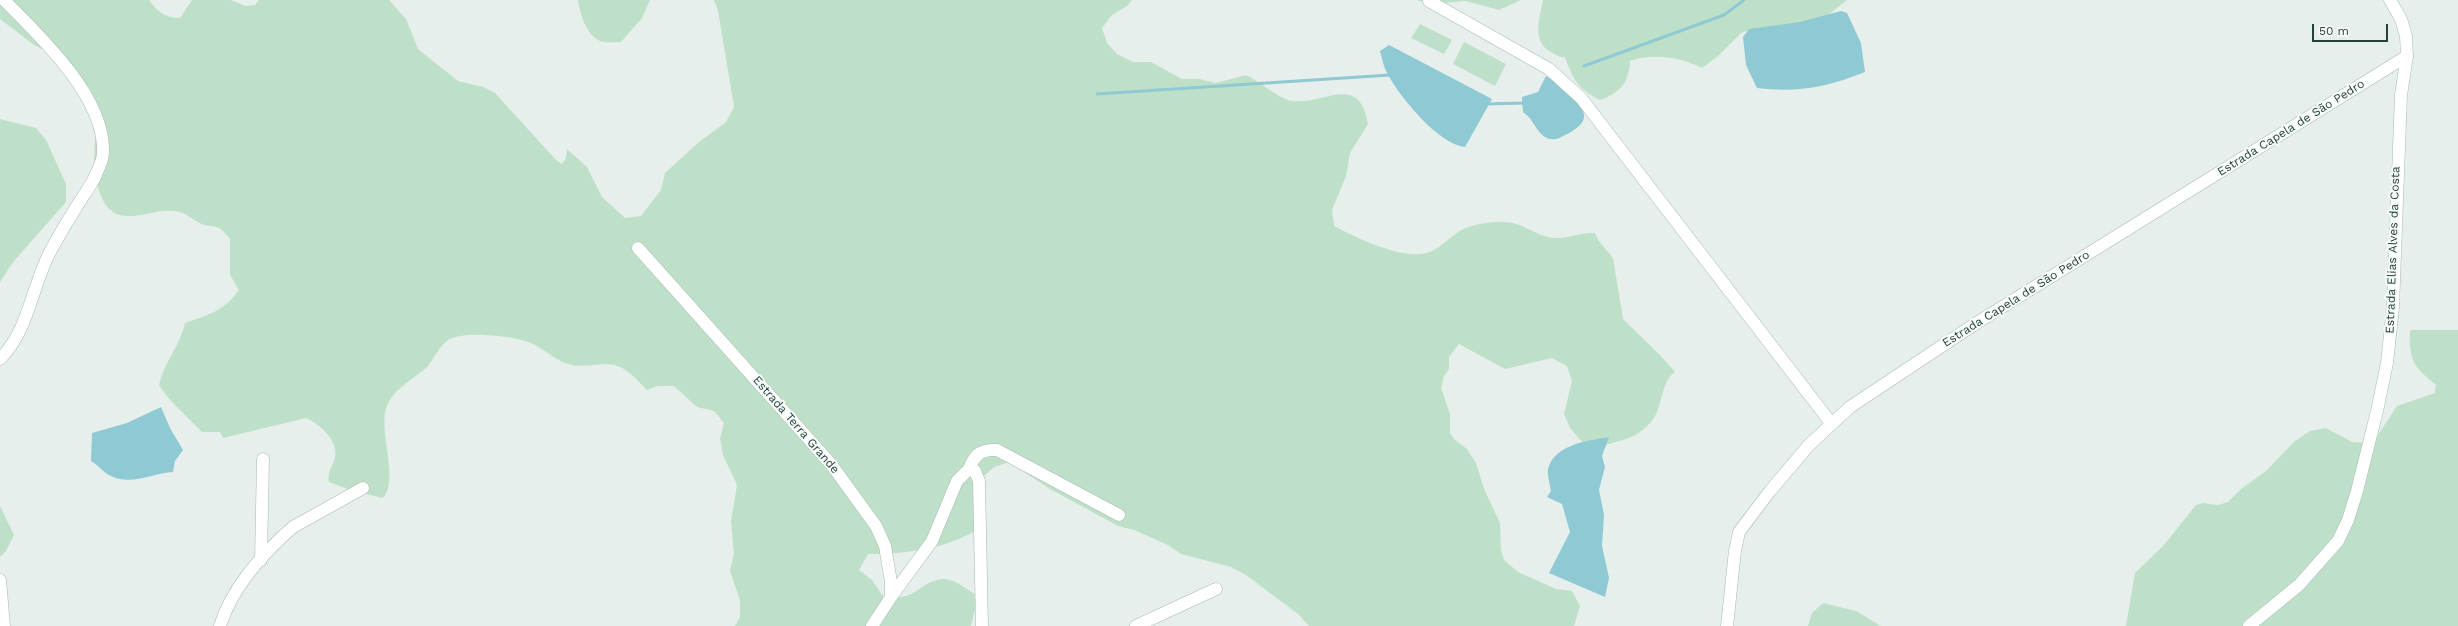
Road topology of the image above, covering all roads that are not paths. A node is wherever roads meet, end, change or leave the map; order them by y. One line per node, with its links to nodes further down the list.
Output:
1 (4, 0): 6 (street)
2 (2390, 0): 4 (street, Estrada Elias Alves da Costa)
3 (1429, 1): 7 (street)
4 (2407, 56): 7 (street, Estrada Capela de São Pedro); 22 (street, Estrada Elias Alves da Costa)
5 (638, 248): 15 (street, Estrada Terra Grande)
6 (0, 359)
7 (1831, 423): 21 (street, Estrada Capela de São Pedro)
8 (263, 459): 12 (street)
9 (969, 469): 11 (street); 15 (street); 19 (street)
10 (363, 488): 12 (street)
11 (1119, 515)
12 (261, 560): 17 (street)
13 (0, 580): 16 (street)
14 (1216, 589): 20 (street)
15 (891, 597): 18 (street)
16 (4, 626)
17 (220, 626)
18 (872, 626)
19 (982, 626)
20 (1136, 626)
21 (1727, 626)
22 (2249, 626)

